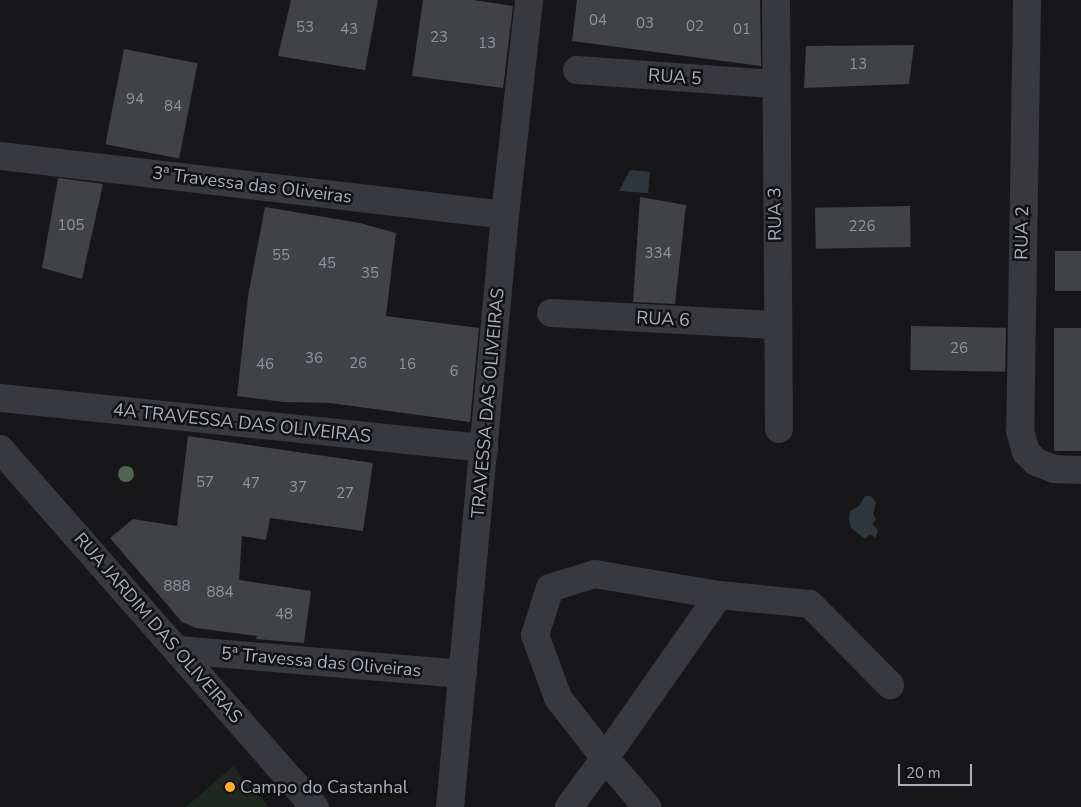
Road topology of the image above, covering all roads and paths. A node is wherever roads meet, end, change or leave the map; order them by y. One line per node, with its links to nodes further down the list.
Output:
1 (529, 0): 7 (street, TRAVESSA DAS OLIVEIRAS)
2 (776, 0): 5 (street, RUA 3)
3 (1027, 0): 14 (street, RUA 2)
4 (576, 70): 5 (street, RUA 5)
5 (774, 84): 9 (street, RUA 3)
6 (0, 156): 7 (street, 3ª Travessa das Oliveiras)
7 (505, 215): 12 (street, TRAVESSA DAS OLIVEIRAS)
8 (550, 314): 9 (street, RUA 6)
9 (776, 325): 11 (street, RUA 3)
10 (0, 398): 12 (street, 4A TRAVESSA DAS OLIVEIRAS)
11 (779, 428)
12 (484, 448): 17 (street, TRAVESSA DAS OLIVEIRAS)
13 (0, 449): 16 (street, RUA JARDIM DAS OLIVEIRAS)
14 (1081, 470)
15 (719, 595): 18 (street); 19 (street); 19 (street)
16 (178, 650): 17 (street, 5ª Travessa das Oliveiras); 20 (street, RUA JARDIM DAS OLIVEIRAS)
17 (463, 674): 21 (street, TRAVESSA DAS OLIVEIRAS)
18 (890, 685)
19 (605, 758): 22 (street); 23 (street)
20 (315, 807)
21 (450, 807)
22 (569, 807)
23 (647, 807)

